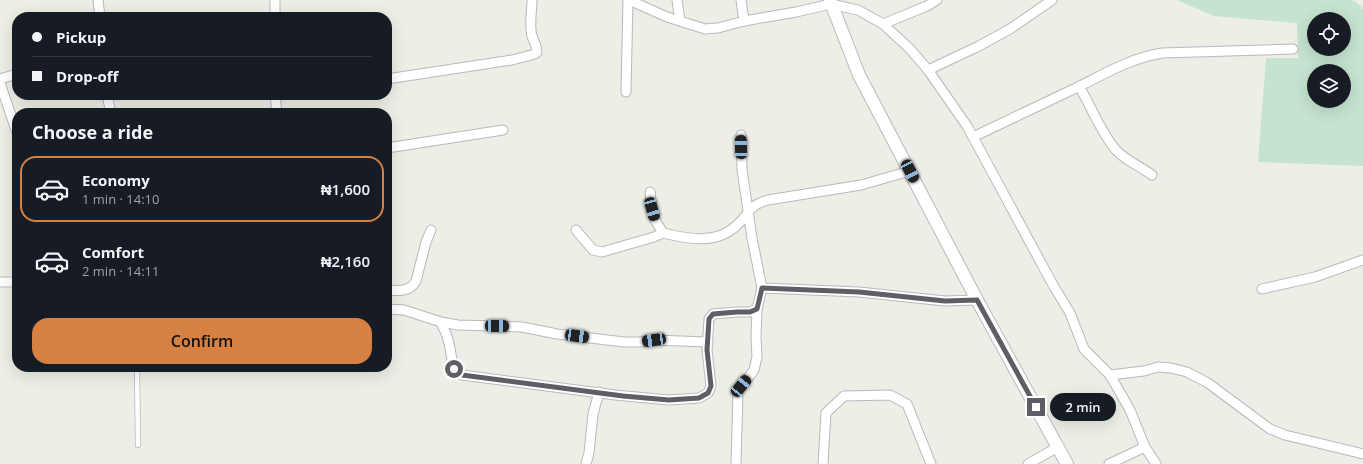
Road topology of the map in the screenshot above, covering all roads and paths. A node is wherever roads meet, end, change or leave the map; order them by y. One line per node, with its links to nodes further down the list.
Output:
1 (98, 0): 10 (street)
2 (275, 0): 11 (street)
3 (532, 0): 18 (street)
4 (628, 0): 12 (street); 22 (street)
5 (678, 0): 12 (street)
6 (741, 0): 13 (street)
7 (937, 0): 14 (street)
8 (1052, 0): 16 (street)
9 (830, 2): 13 (street); 14 (street); 28 (street)
10 (99, 12)
11 (275, 12)
12 (680, 21): 13 (street)
13 (744, 21)
14 (883, 24): 16 (street)
15 (1293, 49): 21 (street)
16 (928, 70): 26 (street)
17 (12, 75): 19 (street)
18 (392, 78)
19 (0, 79)
20 (0, 84): 23 (street)
21 (1079, 86): 26 (street); 29 (street)
22 (626, 92)
23 (12, 119)
24 (503, 130): 27 (street)
25 (741, 135): 31 (street)
26 (972, 137): 47 (street)
27 (392, 147)
28 (910, 171): 31 (street); 41 (street)
29 (1152, 175)
30 (650, 192): 34 (street)
31 (748, 212): 34 (street); 38 (street)
32 (431, 230): 40 (street)
33 (576, 230): 34 (street)
34 (663, 233)
35 (1363, 260): 39 (street)
36 (0, 282): 37 (street)
37 (12, 282)
38 (762, 288): 41 (street); 43 (street)
39 (1262, 289)
40 (392, 290)
41 (977, 300): 51 (street)
42 (392, 309): 44 (street)
43 (757, 309): 45 (street); 54 (street)
44 (441, 322): 45 (street); 48 (street)
45 (708, 342): 48 (street)
46 (137, 372): 49 (lane)
47 (1110, 375): 50 (street); 52 (street)
48 (599, 392): 53 (street)
49 (138, 445)
50 (1145, 447): 59 (street); 60 (street)
51 (1058, 448): 57 (street); 58 (street)
52 (1363, 454)
53 (586, 464)
54 (736, 464)
55 (823, 464): 56 (street)
56 (931, 464)
57 (1028, 464)
58 (1067, 464)
59 (1109, 464)
60 (1156, 464)

